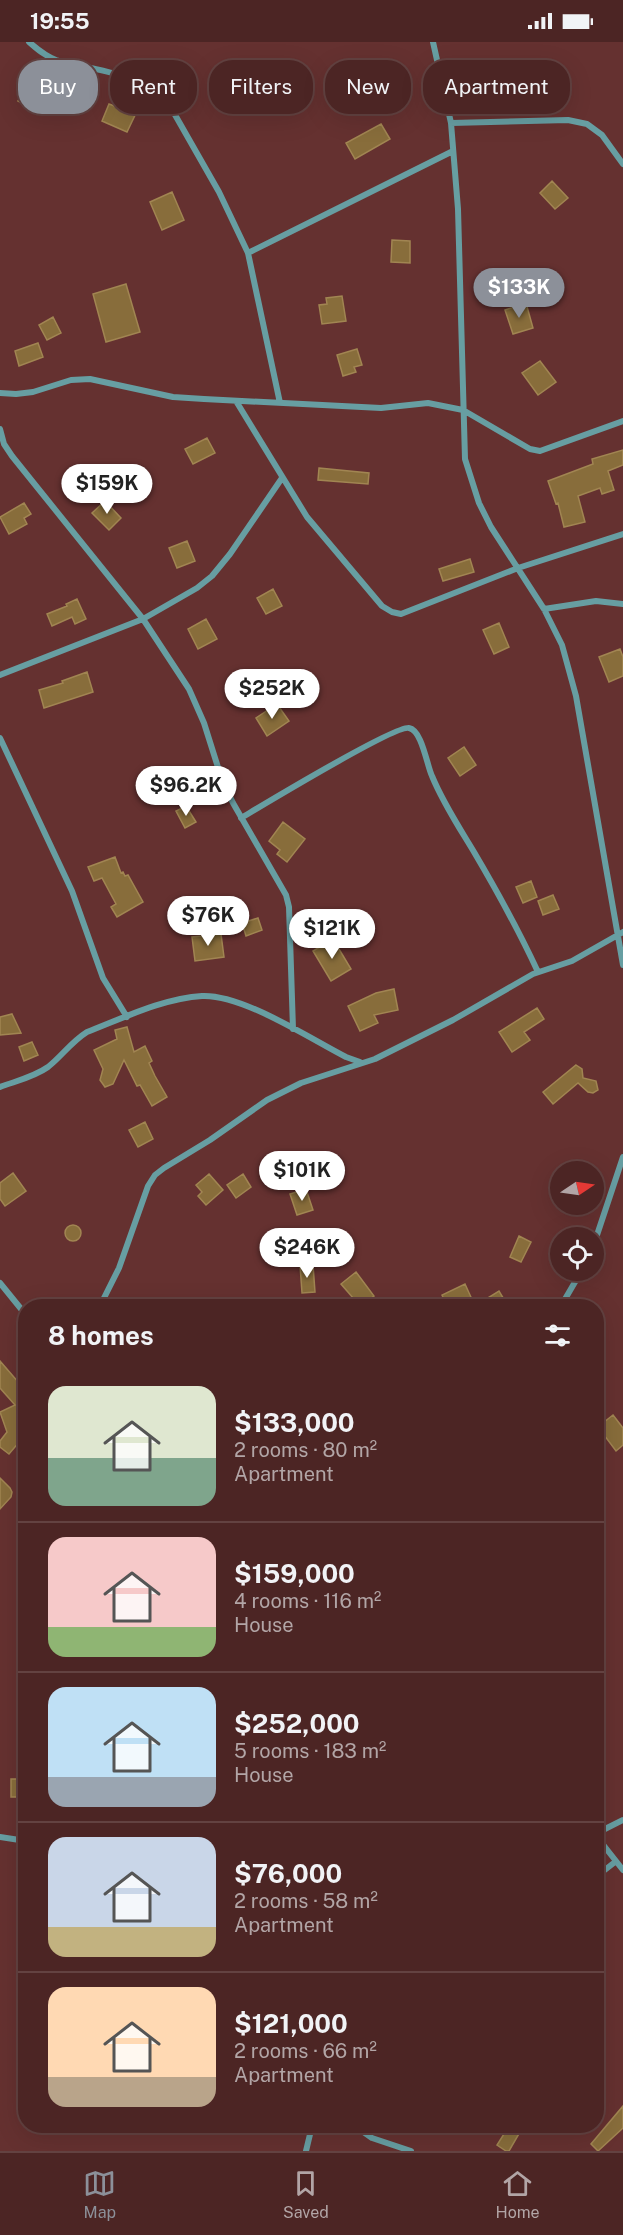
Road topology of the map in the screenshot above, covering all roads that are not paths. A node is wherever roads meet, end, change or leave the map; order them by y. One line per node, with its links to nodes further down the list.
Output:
1 (29, 42): 6 (street)
2 (433, 42): 3 (street)
3 (451, 123): 4 (street); 5 (street)
4 (453, 151): 6 (street); 10 (street)
5 (623, 164)
6 (248, 253): 9 (street)
7 (0, 393): 8 (street)
8 (236, 401): 9 (street); 13 (street)
9 (280, 403): 10 (street)
10 (463, 410): 11 (street); 15 (street)
11 (623, 421)
12 (0, 429): 18 (street)
13 (282, 478): 15 (street); 18 (street)
14 (623, 534): 15 (street)
15 (518, 568): 17 (street)
16 (623, 604): 17 (street)
17 (544, 609): 22 (street)
18 (143, 620): 19 (street); 21 (street)
19 (0, 675)
20 (0, 738): 25 (street)
21 (241, 818): 24 (street); 26 (street)
22 (621, 933): 23 (street); 24 (street)
23 (623, 965)
24 (538, 972): 27 (street)
25 (127, 1017): 26 (street); 28 (street)
26 (292, 1029): 27 (street)
27 (361, 1062): 34 (street)
28 (0, 1087)
29 (623, 1157): 30 (street)
30 (620, 1180): 31 (street)
31 (601, 1227)
32 (576, 1281): 35 (street)
33 (0, 1283): 36 (street)
34 (104, 1299)
35 (565, 1299)
36 (18, 1305)
37 (623, 1820): 38 (street)
38 (604, 1831)
39 (0, 1837): 40 (street)
40 (18, 1840)
41 (604, 1846): 42 (street)
42 (615, 1862): 43 (street); 44 (street)
43 (623, 1870)
44 (604, 1871)
45 (310, 2133): 47 (street)
46 (365, 2133): 48 (street)
47 (306, 2151)
48 (411, 2151)

